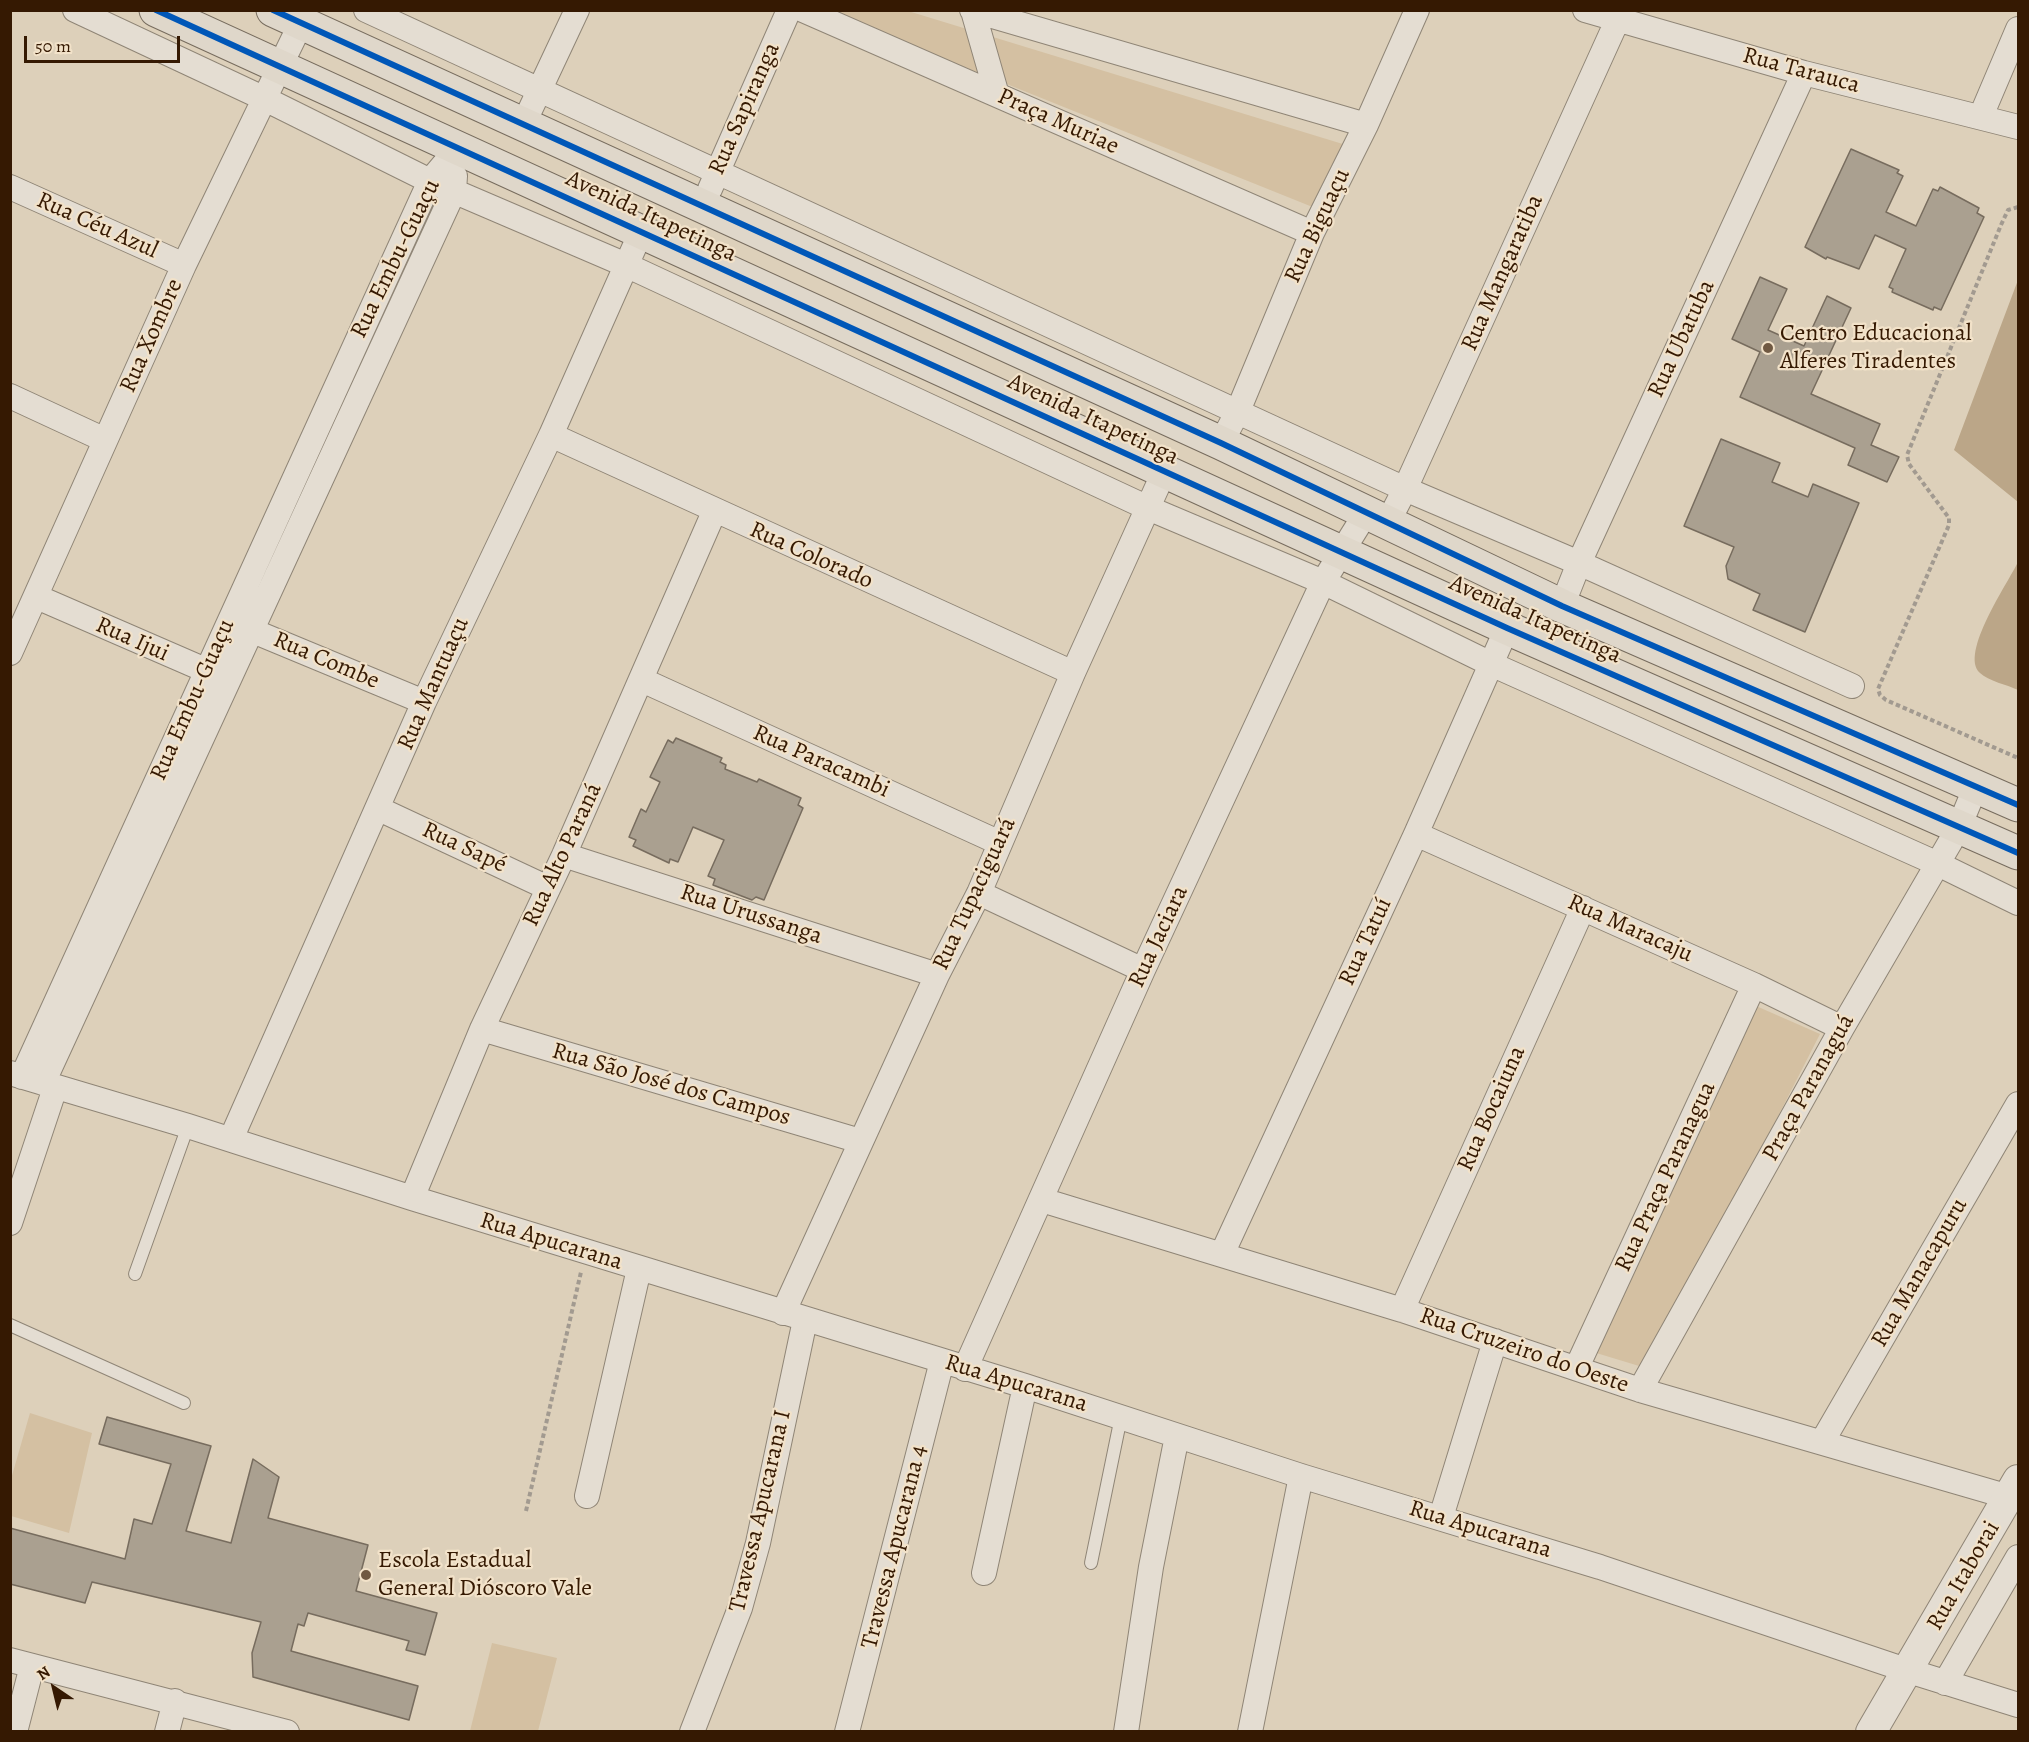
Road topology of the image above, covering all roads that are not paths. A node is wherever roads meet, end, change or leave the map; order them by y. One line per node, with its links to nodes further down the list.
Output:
1 (75, 10): 18 (street)
2 (156, 10): 14 (main road, Avenida Itapetinga)
3 (578, 10): 16 (street)
4 (789, 10): 25 (street, Rua Sapiranga)
5 (803, 10): 17 (street, Praça Muriae)
6 (1417, 10): 22 (street, Rua Biguaçu)
7 (1585, 10): 11 (street, Rua Tarauca)
8 (972, 11): 17 (street); 22 (street)
9 (372, 12): 13 (street); 16 (street)
10 (287, 17): 13 (main road, Avenida Itapetinga); 14 (street, Rua Xombre)
11 (1612, 17): 15 (street, Rua Tarauca); 42 (street, Rua Mangaratiba)
12 (2019, 29): 20 (street)
13 (358, 48): 19 (main road, Avenida Itapetinga)
14 (279, 67): 18 (street, Rua Xombre); 24 (main road, Avenida Itapetinga)
15 (1804, 73): 20 (street, Rua Tarauca); 47 (street, Rua Ubatuba)
16 (541, 91): 21 (street); 25 (street)
17 (997, 95): 31 (street, Praça Muriae)
18 (263, 98): 26 (street); 32 (street, Rua Xombre)
19 (478, 104): 21 (main road, Avenida Itapetinga); 24 (main road)
20 (1981, 116): 23 (street, Rua Tarauca)
21 (523, 125): 29 (main road, Avenida Itapetinga)
22 (1366, 125): 31 (street, Rua Biguaçu)
23 (2019, 128)
24 (457, 148): 26 (street, Rua Embu-Guaçu); 28 (street, Rua Embu-Guaçu); 30 (main road, Avenida Itapetinga)
25 (716, 174): 29 (street, Rua Sapiranga); 37 (street)
26 (430, 181): 28 (street); 51 (street, Rua Embu-Guaçu)
27 (10, 187): 32 (street, Rua Céu Azul)
28 (454, 191): 33 (street); 53 (street, Rua Embu-Guaçu)
29 (703, 207): 34 (main road, Avenida Itapetinga)
30 (641, 232): 33 (street, Rua Mantuaçu); 35 (main road, Avenida Itapetinga)
31 (1312, 233): 37 (street, Rua Biguaçu)
32 (184, 265): 39 (street, Rua Xombre)
33 (626, 265): 38 (street, Rua Mantuaçu); 43 (street)
34 (842, 271): 35 (main road); 40 (main road, Avenida Itapetinga)
35 (822, 316): 41 (main road, Avenida Itapetinga)
36 (10, 396): 39 (street)
37 (1238, 411): 40 (street, Rua Biguaçu); 42 (street)
38 (551, 435): 44 (street, Rua Colorado); 61 (street, Rua Mantuaçu)
39 (105, 440): 49 (street, Rua Xombre)
40 (1221, 443): 45 (main road, Avenida Itapetinga)
41 (1164, 472): 43 (street, Rua Tupaciguará); 46 (main road, Avenida Itapetinga)
42 (1405, 489): 45 (street, Rua Mangaratiba); 47 (street)
43 (1148, 508): 48 (street); 57 (street, Rua Tupaciguará)
44 (714, 512): 57 (street, Rua Colorado); 58 (street, Rua Alto Paraná)
45 (1377, 518): 46 (street, Rua Jaciara); 50 (main road, Avenida Itapetinga)
46 (1340, 552): 48 (street, Rua Jaciara); 52 (main road, Avenida Itapetinga)
47 (1579, 563): 50 (street, Rua Ubatuba); 60 (street)
48 (1323, 582): 55 (street); 75 (street, Rua Jaciara)
49 (37, 597): 54 (street, Rua Xombre); 56 (street, Rua Ijui)
50 (1562, 606): 62 (main road, Avenida Itapetinga)
51 (229, 620): 53 (street, Rua Combe); 56 (street, Rua Embu-Guaçu)
52 (1507, 628): 55 (street, Rua Tatuí); 65 (main road, Avenida Itapetinga)
53 (252, 630): 59 (street, Rua Embu-Guaçu); 61 (street, Rua Combe)
54 (10, 653)
55 (1491, 664): 66 (street, Rua Tatuí); 70 (street)
56 (206, 670): 59 (street, Rua Ijui); 80 (street, Rua Embu-Guaçu)
57 (1073, 673): 67 (street, Rua Tupaciguará)
58 (642, 680): 67 (street, Rua Paracambi); 69 (street, Rua Alto Paraná)
59 (228, 681): 80 (street, Rua Embu-Guaçu)
60 (1852, 687)
61 (424, 702): 64 (street, Rua Mantuaçu)
62 (1976, 786): 63 (main road, Avenida Itapetinga); 65 (street, Praça Paranaguá)
63 (2019, 805)
64 (379, 809): 71 (street, Rua Sapé); 83 (street, Rua Mantuaçu)
65 (1959, 827): 68 (main road, Avenida Itapetinga); 70 (street, Praça Paranaguá)
66 (1416, 834): 74 (street, Rua Maracaju); 88 (street, Rua Tatuí)
67 (1000, 843): 72 (street, Rua Tupaciguará)
68 (2019, 853)
69 (564, 855): 71 (street, Rua Alto Paraná); 76 (street, Rua Urussanga)
70 (1938, 864): 73 (street); 78 (street, Praça Paranaguá)
71 (548, 888): 79 (street, Rua Alto Paraná)
72 (979, 893): 75 (street); 76 (street, Rua Tupaciguará)
73 (2019, 903)
74 (1583, 908): 77 (street, Rua Maracaju); 91 (street, Rua Bocaiuna)
75 (1143, 970): 86 (street, Rua Jaciara)
76 (937, 975): 84 (street, Rua Tupaciguará)
77 (1754, 985): 78 (street, Rua Maracaju); 96 (street, Rua Praça Paranagua)
78 (1842, 1028): 99 (street, Praça Paranaguá)
79 (482, 1029): 84 (street, Rua São José dos Campos); 85 (street, Rua Alto Paraná)
80 (33, 1080): 82 (street, Rua Apucarana); 87 (street)
81 (2019, 1104): 103 (street, Rua Manacapuru)
82 (188, 1126): 83 (street, Rua Apucarana); 90 (lane)
83 (231, 1139): 85 (street, Rua Apucarana)
84 (860, 1141): 92 (street, Rua Tupaciguará)
85 (412, 1198): 89 (street, Rua Apucarana)
86 (1042, 1200): 88 (street, Rua Cruzeiro do Oeste); 97 (street, Rua Jaciara)
87 (10, 1223)
88 (1222, 1254): 91 (street, Rua Cruzeiro do Oeste)
89 (639, 1269): 92 (street, Rua Apucarana); 106 (street)
90 (135, 1274)
91 (1402, 1310): 94 (street, Rua Cruzeiro do Oeste)
92 (794, 1317): 95 (street, Rua Apucarana); 119 (street, Travessa Apucarana I)
93 (10, 1325): 100 (lane)
94 (1494, 1341): 96 (street, Rua Cruzeiro do Oeste); 107 (street)
95 (942, 1361): 97 (street, Rua Apucarana); 120 (street, Travessa Apucarana 4)
96 (1577, 1367): 99 (street, Rua Cruzeiro do Oeste)
97 (965, 1369): 98 (street, Rua Apucarana)
98 (1025, 1386): 101 (street, Rua Apucarana); 110 (street)
99 (1640, 1390): 103 (street, Rua Cruzeiro do Oeste)
100 (183, 1403)
101 (1121, 1417): 102 (street, Rua Apucarana); 109 (lane)
102 (1177, 1436): 104 (street, Rua Apucarana); 121 (street)
103 (1822, 1442): 105 (street, Rua Cruzeiro do Oeste)
104 (1301, 1476): 107 (street, Rua Apucarana); 122 (street)
105 (2014, 1489): 112 (street, Rua Itaborai)
106 (587, 1496)
107 (1441, 1518): 112 (street, Rua Apucarana)
108 (2019, 1557): 113 (street)
109 (1091, 1563)
110 (984, 1573)
111 (21, 1663): 114 (street); 116 (street)
112 (1909, 1671): 113 (street, Rua Apucarana); 123 (street, Rua Itaborai)
113 (1945, 1683): 115 (street, Rua Apucarana)
114 (175, 1701): 117 (street); 118 (street)
115 (2019, 1705)
116 (15, 1731)
117 (167, 1731)
118 (287, 1731)
119 (692, 1731)
120 (847, 1731)
121 (1126, 1731)
122 (1250, 1731)
123 (1871, 1731)

